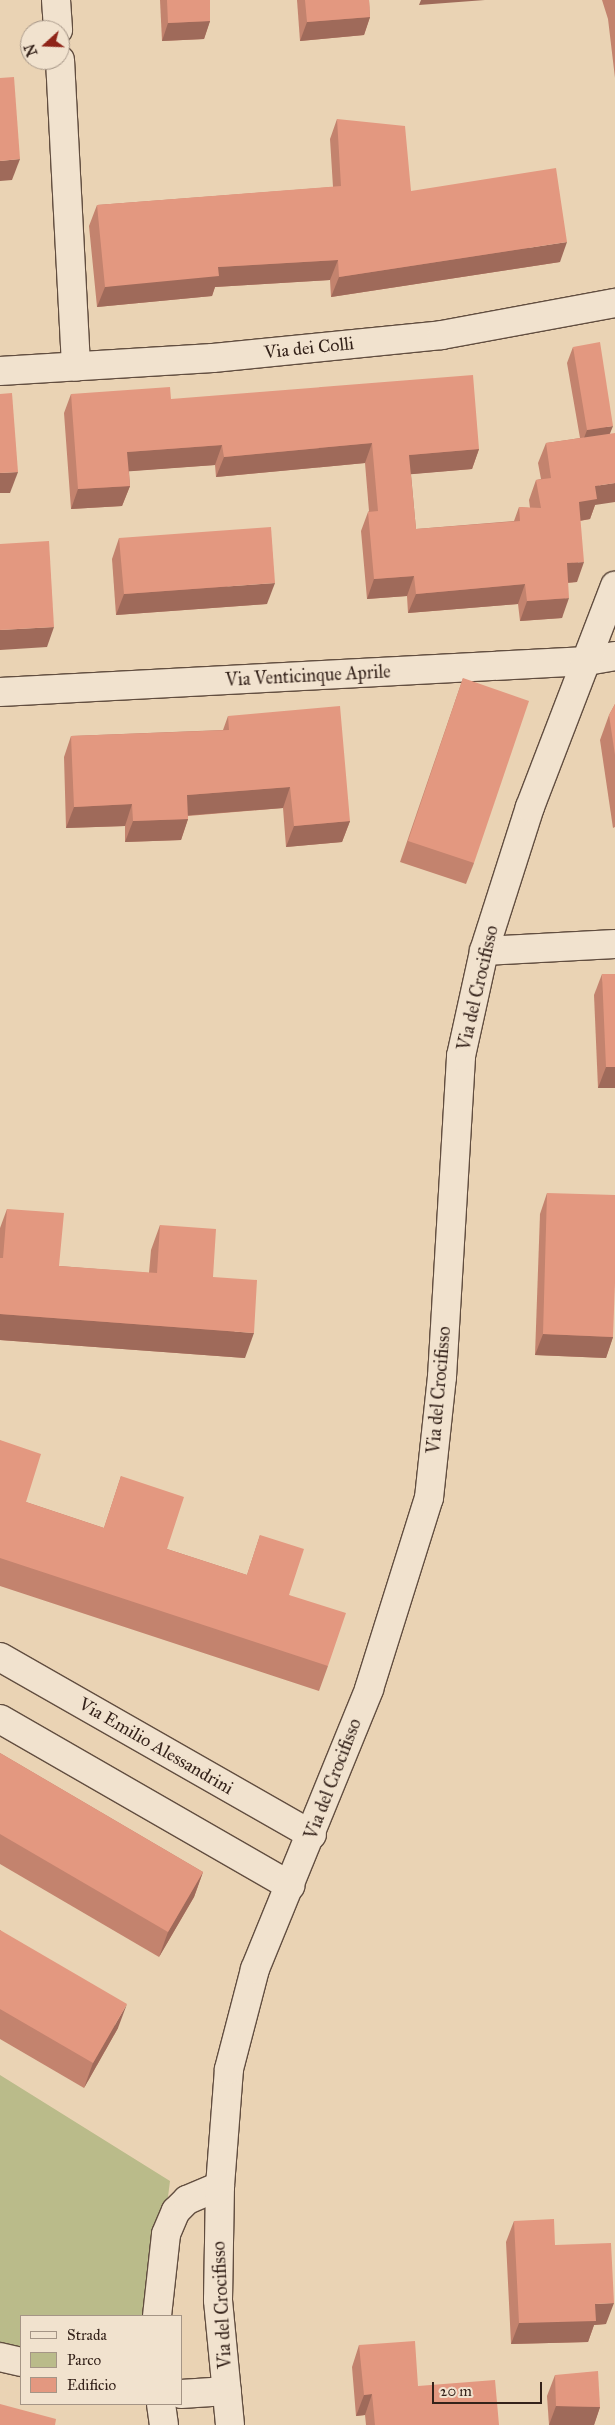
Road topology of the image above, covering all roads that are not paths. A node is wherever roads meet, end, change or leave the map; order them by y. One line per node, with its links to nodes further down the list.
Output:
1 (56, 0): 2 (street)
2 (57, 20)
3 (61, 70): 5 (street)
4 (615, 304): 5 (street, Via dei Colli)
5 (76, 367): 6 (street, Via dei Colli)
6 (0, 371)
7 (615, 586): 9 (street, Via del Crocifisso)
8 (615, 656): 9 (street, Via Venticinque Aprile)
9 (587, 662): 10 (street, Via Venticinque Aprile); 12 (street, Via del Crocifisso)
10 (0, 692)
11 (615, 944): 12 (street)
12 (484, 951): 15 (street, Via del Crocifisso)
13 (0, 1657): 15 (street, Via Emilio Alessandrini)
14 (0, 1719): 16 (street)
15 (312, 1835): 16 (street, Via del Crocifisso)
16 (290, 1886): 17 (street, Via del Crocifisso)
17 (220, 2186): 18 (street); 21 (street, Via del Crocifisso)
18 (157, 2315)
19 (0, 2357): 20 (street)
20 (20, 2362)
21 (227, 2391): 22 (street); 25 (street, Via del Crocifisso)
22 (182, 2394)
23 (161, 2405): 24 (street)
24 (164, 2425)
25 (230, 2425)

